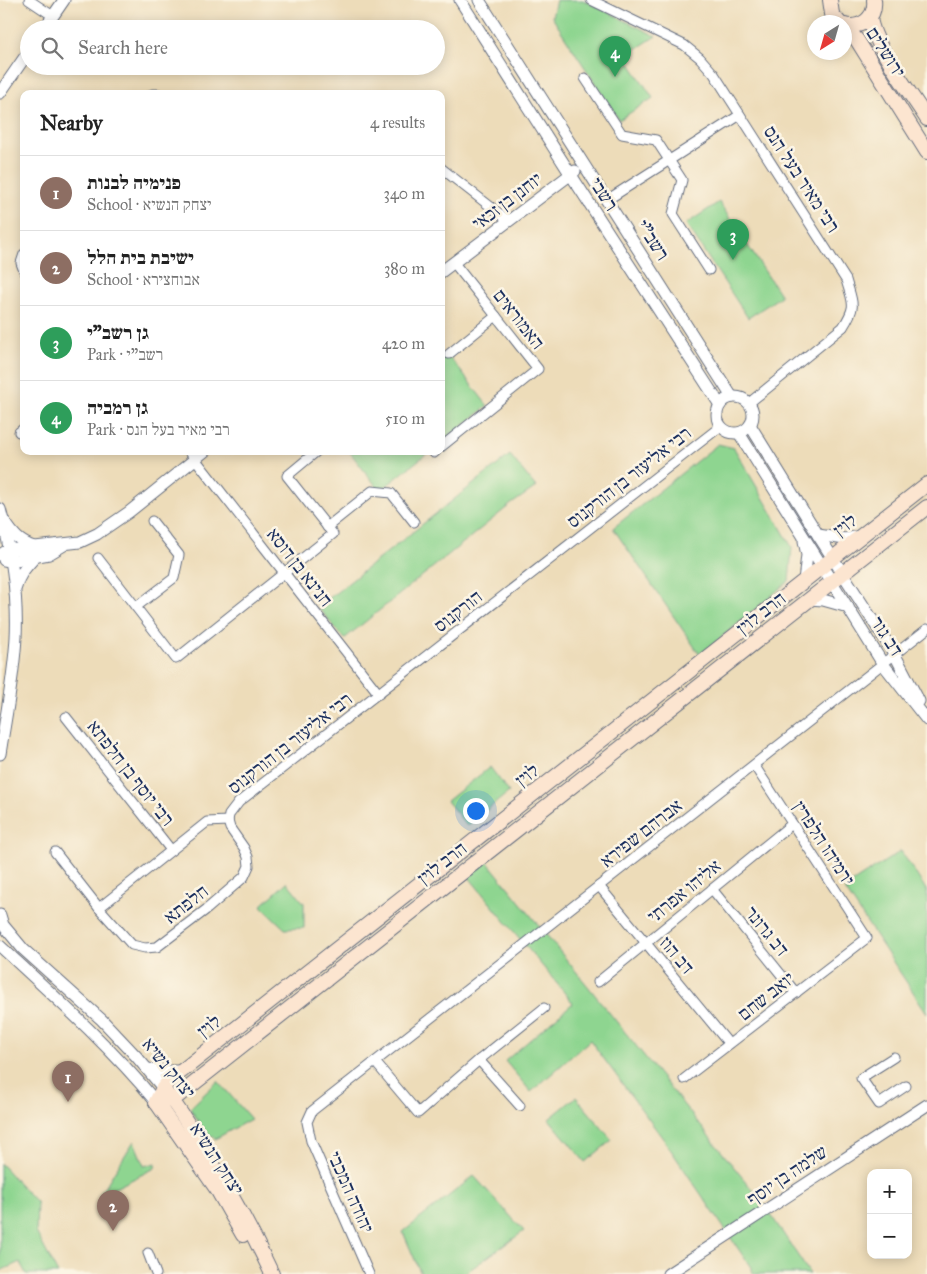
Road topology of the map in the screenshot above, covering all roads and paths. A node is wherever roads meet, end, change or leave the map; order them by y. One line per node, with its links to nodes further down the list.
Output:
1 (28, 0): 9 (street)
2 (64, 0): 9 (street)
3 (460, 0): 22 (street, רשבי)
4 (479, 0): 20 (street, רשב"י)
5 (591, 0): 16 (street, רבי מאיר בעל הנס)
6 (830, 0): 8 (main road)
7 (874, 5): 11 (main road); 17 (main road, ירושלים)
8 (833, 15)
9 (53, 16): 10 (street)
10 (50, 20)
11 (852, 25)
12 (852, 34): 18 (main road, ירושלים)
13 (20, 63): 15 (street)
14 (585, 78): 19 (street)
15 (1, 89)
16 (740, 115): 19 (street); 31 (street, רבי מאיר בעל הנס)
17 (927, 120)
18 (927, 152)
19 (670, 160): 23 (street); 27 (street)
20 (583, 165): 22 (street, יוחנן בן זכאי); 23 (street, רשב"י)
21 (445, 171): 24 (street)
22 (570, 175): 24 (street, יוחנן בן זכאי); 32 (street, רשבי)
23 (606, 200): 30 (street, רשב"י)
24 (509, 221): 25 (street, יוחנן בן זכאי)
25 (454, 263): 26 (street, יוחנן בן זכאי); 28 (street, האמוראים)
26 (445, 269)
27 (709, 270)
28 (496, 316): 29 (street); 36 (street, האמוראים)
29 (449, 354)
30 (732, 397): 31 (street); 32 (street)
31 (749, 403): 33 (street)
32 (720, 405): 34 (street)
33 (750, 425): 35 (street); 45 (street)
34 (721, 426): 35 (street); 49 (street, רבי אליעזר בן הורקנוס)
35 (739, 433): 47 (street)
36 (445, 444)
37 (192, 455): 48 (street); 55 (street, חנינא בן דוסא)
38 (312, 455): 44 (street)
39 (927, 484): 46 (main road, לוין)
40 (927, 507): 54 (main road, הרב לוין)
41 (1, 513): 48 (street); 50 (street)
42 (152, 521): 60 (street)
43 (414, 522): 44 (street)
44 (327, 527): 55 (street)
45 (818, 535): 46 (street); 52 (street)
46 (862, 536): 52 (main road, לוין)
47 (804, 537): 53 (street); 56 (street)
48 (35, 552): 50 (street); 58 (street)
49 (558, 554): 65 (street, הורקנוס)
50 (5, 556): 58 (street)
51 (98, 558): 60 (street)
52 (833, 558): 53 (main road, לוין); 54 (street)
53 (822, 568): 56 (main road, לוין); 57 (street, דב גור)
54 (843, 573): 57 (main road, הרב לוין); 63 (street, דב גור)
55 (285, 574): 60 (street); 65 (street, חנינא בן דוסא)
56 (804, 581): 89 (main road, לוין)
57 (831, 582): 59 (main road, הרב לוין); 61 (street, דב גור)
58 (15, 592): 68 (street)
59 (809, 600): 61 (street); 91 (main road, הרב לוין)
60 (136, 607)
61 (848, 607): 64 (street, דב גור)
62 (927, 629): 63 (street, אברהם שפירא)
63 (895, 655): 64 (street, אברהם שפירא); 67 (street, דב גור)
64 (883, 664): 67 (street, דב גור); 69 (street, אברהם שפירא)
65 (379, 694): 70 (street, רבי אליעזר בן הורקנוס)
66 (66, 717): 72 (street, רבי יוסף בן חלפתא)
67 (927, 719)
68 (0, 754)
69 (754, 765): 71 (street, ירמיהו הלפרין); 74 (street, אברהם שפירא)
70 (228, 821): 72 (street, רבי יוסף בן חלפתא); 76 (street, חלפתא)
71 (792, 824): 75 (street, אליהו אפרתי); 78 (street, ירמיהו הלפרין)
72 (171, 850): 76 (street, רבי יוסף בן חלפתא)
73 (55, 852): 76 (street)
74 (599, 886): 79 (street, דב הוז); 87 (street, אברהם שפירא)
75 (712, 889): 79 (street, אליהו אפרתי); 82 (street, דב גרונר)
76 (99, 908)
77 (0, 915): 88 (street, יצחק נשיא)
78 (867, 938): 82 (street, יואב שחם)
79 (646, 943): 81 (street, אליהו אפרתי); 84 (street, דב הוז)
80 (0, 946): 95 (street, יצחק הנשיא)
81 (598, 982)
82 (796, 993): 84 (street, יואב שחם)
83 (544, 1008): 86 (street)
84 (729, 1044): 90 (street, יואב שחם)
85 (894, 1057): 92 (street)
86 (479, 1060): 87 (street); 97 (street)
87 (375, 1062): 99 (street, אברהם שפירא)
88 (147, 1069): 89 (street); 93 (street, יצחק נשיא)
89 (182, 1071): 93 (main road, לוין)
90 (684, 1078)
91 (192, 1085): 94 (main road, הרב לוין); 98 (main road)
92 (906, 1086)
93 (163, 1088): 94 (main road, יצחק נשיא); 95 (main road, לוין)
94 (172, 1100): 95 (main road, הרב לוין); 98 (main road, יצחק נשיא)
95 (156, 1102): 102 (main road, יצחק הנשיא)
96 (927, 1105): 105 (street, שלמה בן יוסף)
97 (520, 1106)
98 (186, 1121): 103 (main road, יצחק נשיא)
99 (307, 1122): 104 (street, יהודה המכבי)
100 (148, 1253): 101 (street)
101 (156, 1274)
102 (264, 1274)
103 (272, 1274)
104 (369, 1274)
105 (668, 1274)

